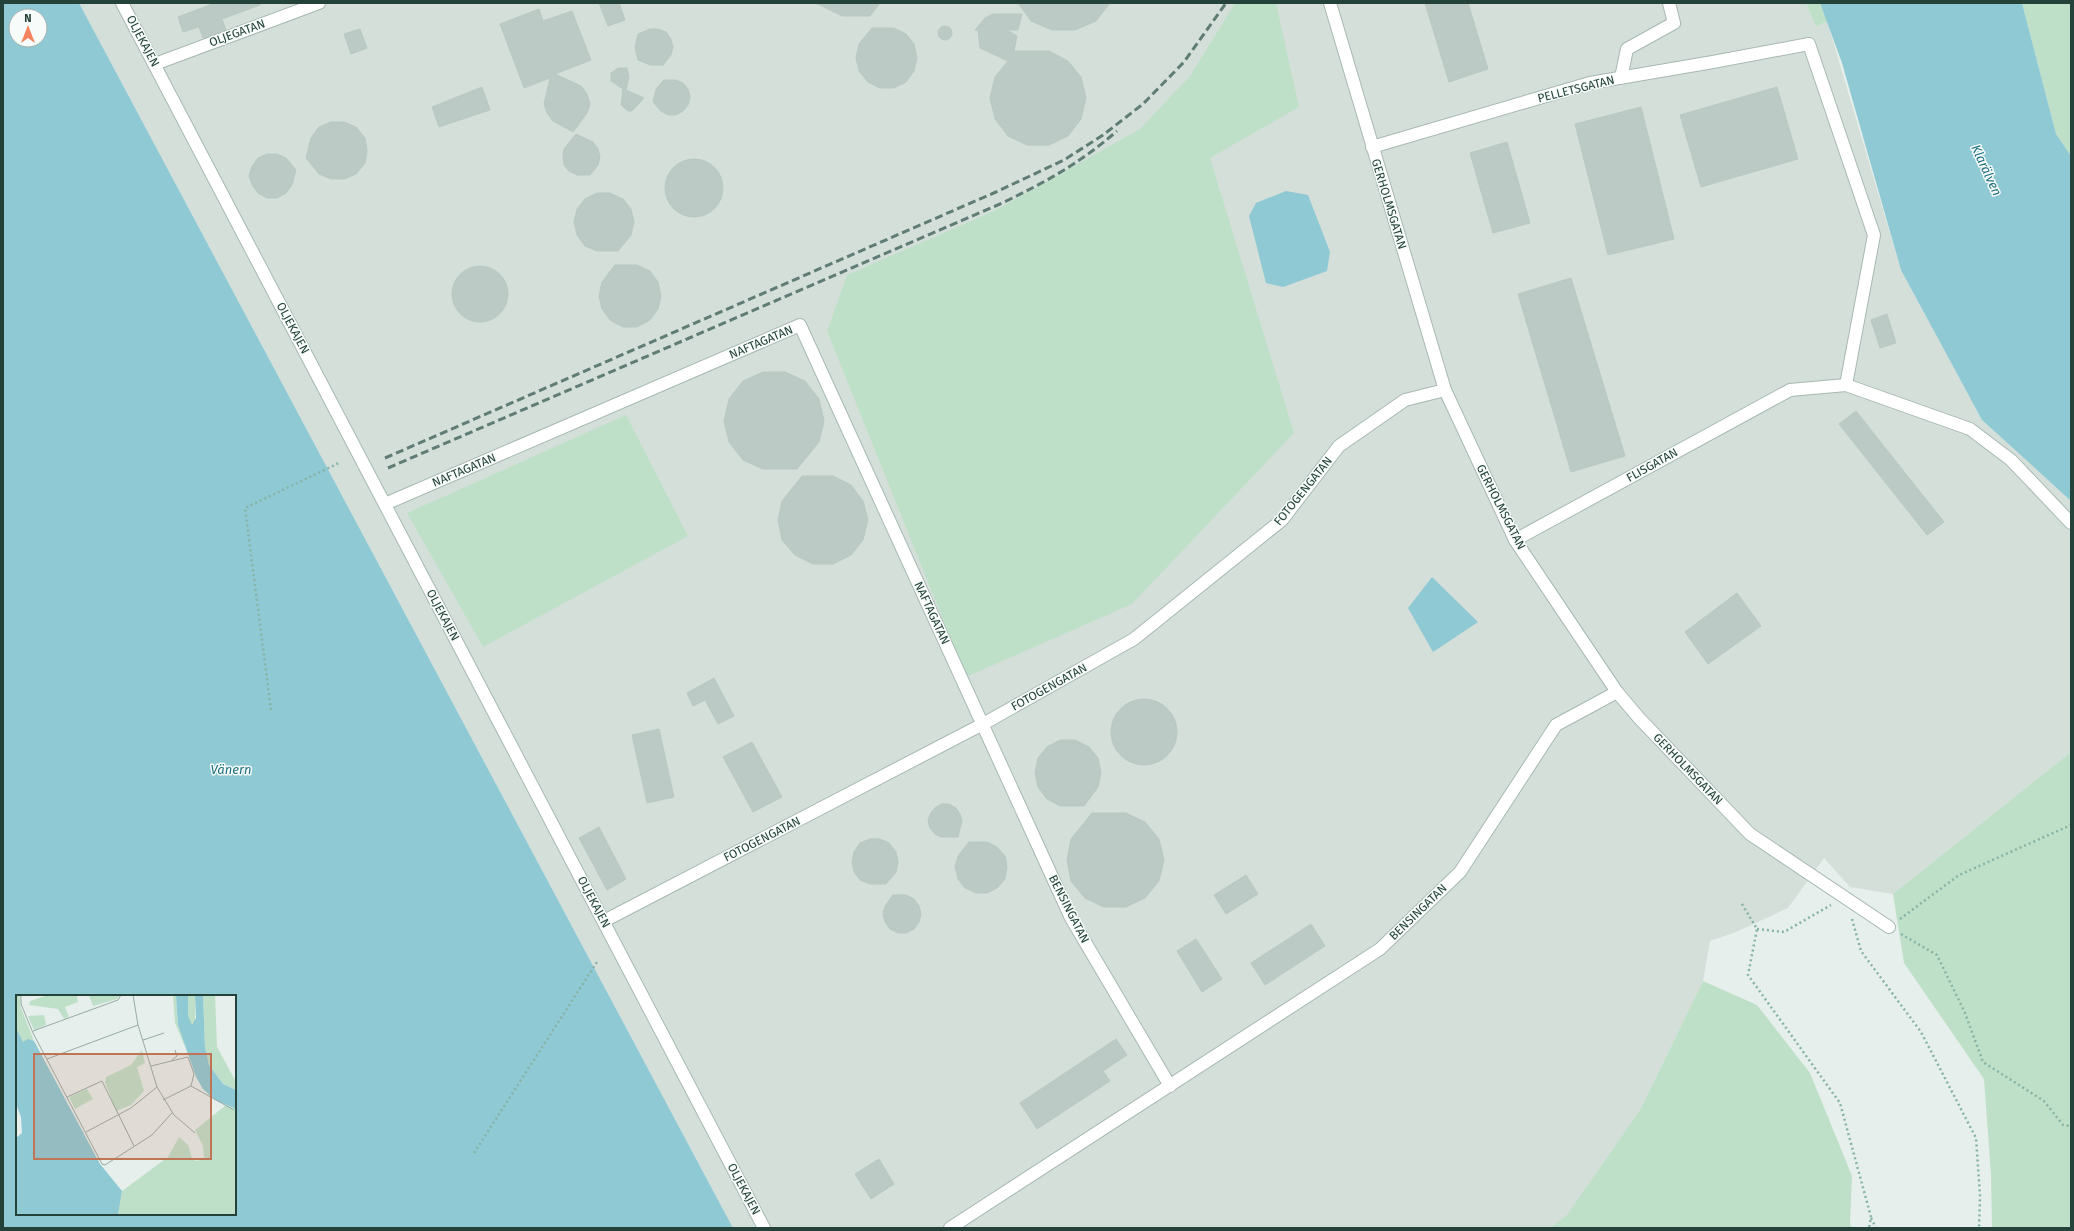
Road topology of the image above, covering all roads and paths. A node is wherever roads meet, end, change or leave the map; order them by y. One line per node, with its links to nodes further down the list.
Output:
1 (122, 3): 5 (lane, OLJEKAJEN)
2 (319, 3): 5 (lane, OLJEGATAN)
3 (1330, 3): 7 (lane, GERHOLMSGATAN)
4 (1669, 3): 6 (lane)
5 (155, 64): 11 (lane, OLJEKAJEN)
6 (1621, 78): 7 (lane, PELLETSGATAN); 8 (lane, PELLETSGATAN)
7 (1372, 147): 9 (lane, GERHOLMSGATAN)
8 (1846, 386): 12 (lane); 13 (lane, FLISGATAN)
9 (1445, 390): 13 (lane, GERHOLMSGATAN); 16 (lane, FOTOGENGATAN)
10 (338, 463): 15 (path)
11 (385, 504): 16 (lane, NAFTAGATAN); 20 (lane, OLJEKAJEN)
12 (2071, 523)
13 (1515, 540): 14 (lane, GERHOLMSGATAN)
14 (1618, 692): 18 (lane, GERHOLMSGATAN); 24 (lane, BENSINGATAN)
15 (271, 710)
16 (983, 724): 20 (lane, FOTOGENGATAN); 24 (lane, BENSINGATAN)
17 (2071, 825): 21 (path)
18 (1845, 897): 21 (lane, GERHOLMSGATAN); 22 (path); 32 (path)
19 (1742, 904): 22 (path)
20 (604, 921): 28 (lane, OLJEKAJEN)
21 (1889, 927): 25 (path)
22 (1757, 929): 27 (path)
23 (597, 962): 26 (path)
24 (1170, 1086): 29 (lane, BENSINGATAN)
25 (2071, 1126)
26 (474, 1153)
27 (1871, 1217): 30 (path); 31 (path)
28 (764, 1228)
29 (950, 1228)
30 (1868, 1228)
31 (1876, 1228)
32 (1980, 1228)

